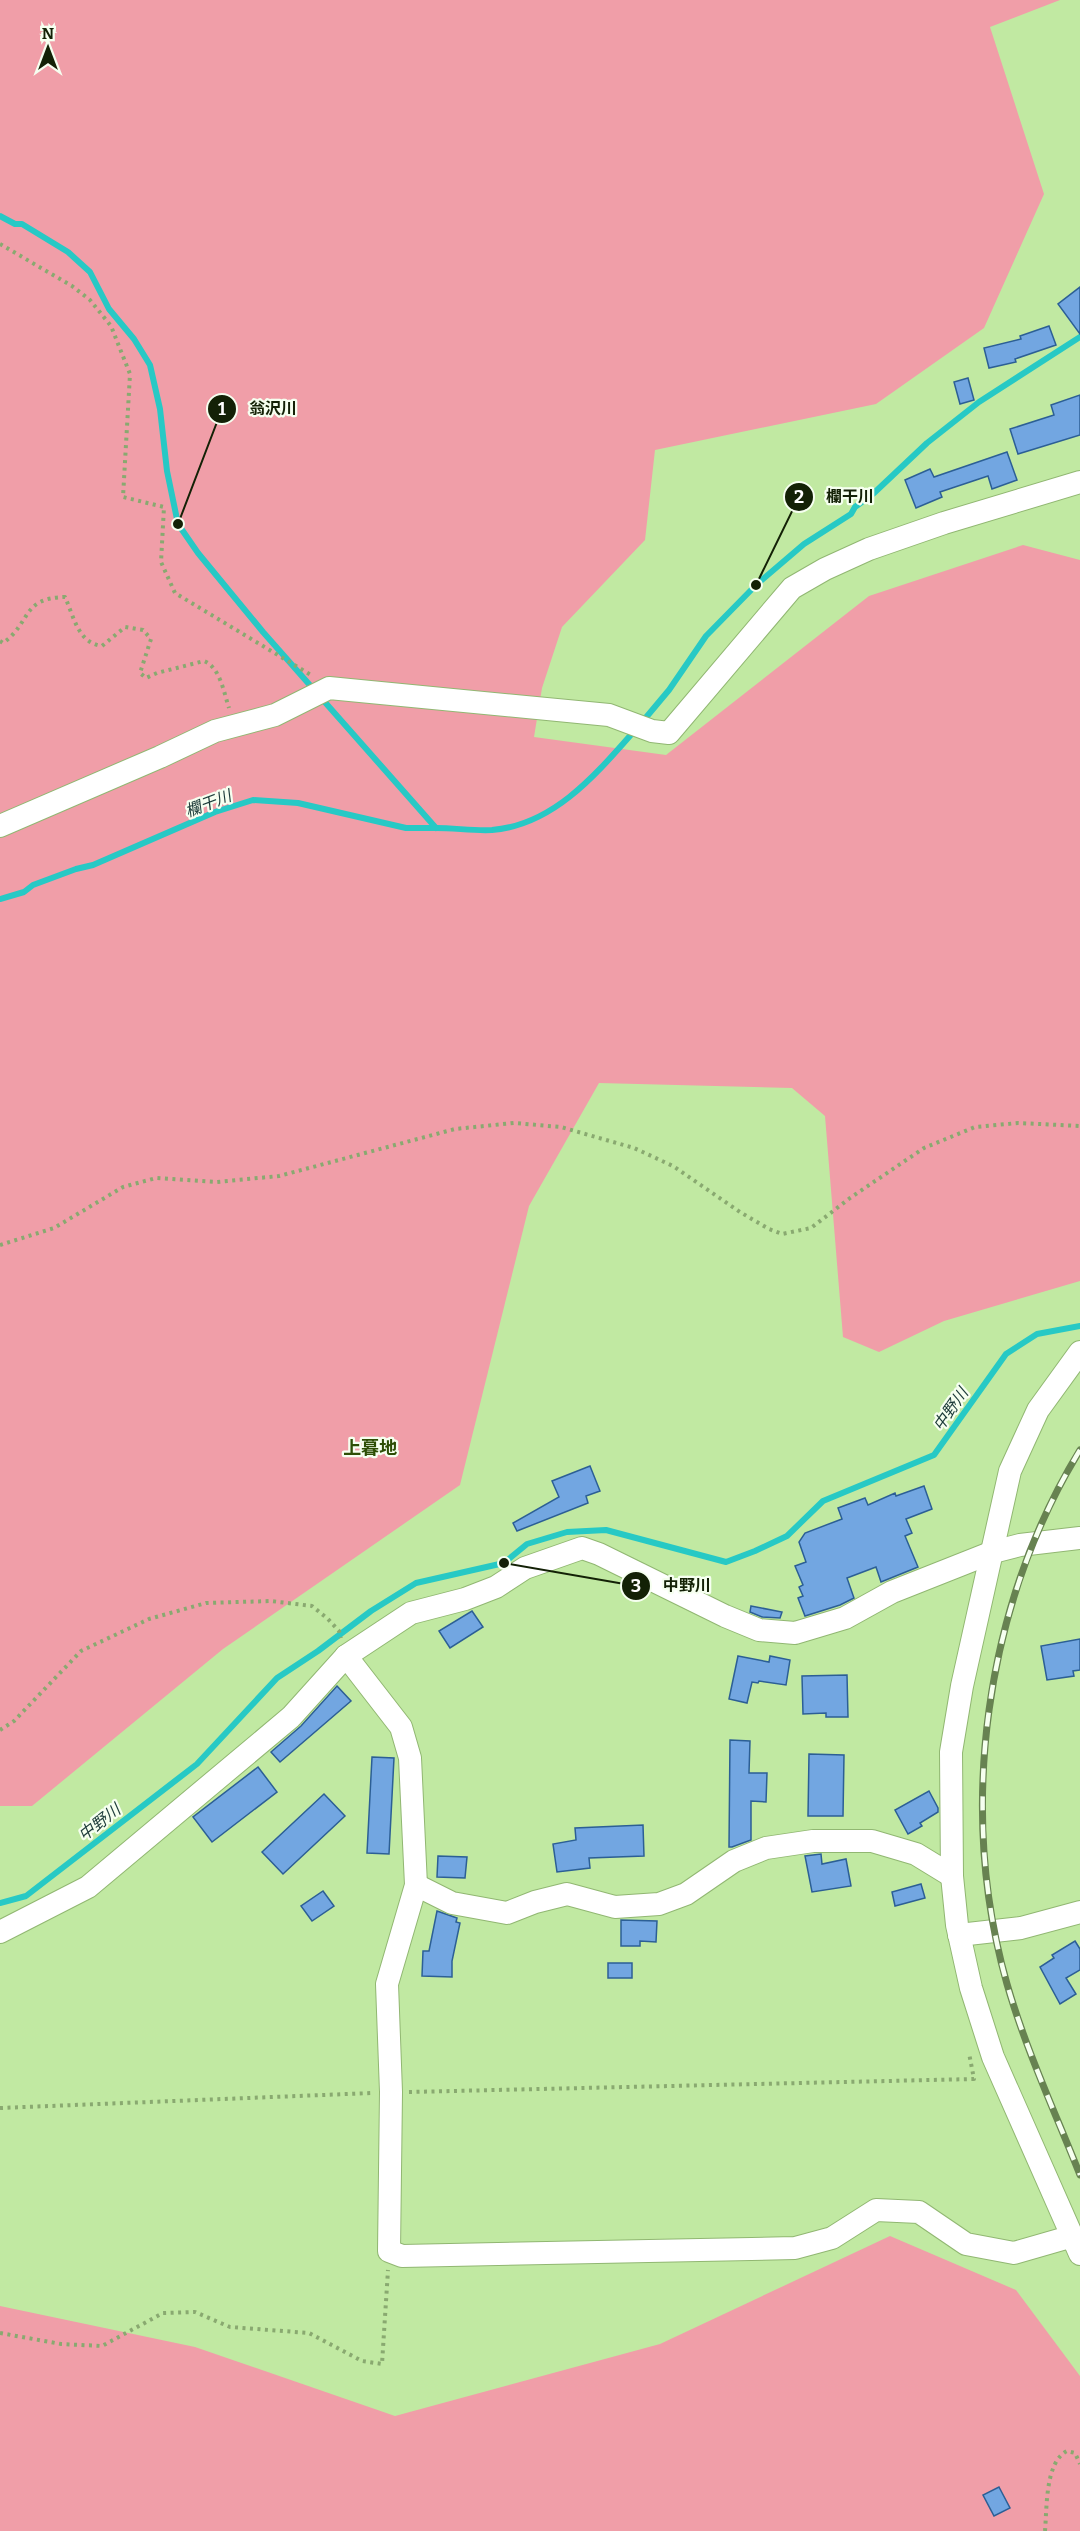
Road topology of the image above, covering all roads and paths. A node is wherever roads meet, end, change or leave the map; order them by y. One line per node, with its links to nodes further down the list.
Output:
1 (0, 244): 4 (path)
2 (1080, 482): 4 (street)
3 (0, 641): 5 (path)
4 (329, 687): 5 (street)
5 (234, 726): 6 (street)
6 (0, 826)
7 (1080, 1126): 8 (path)
8 (0, 1245)
9 (1076, 1356): 11 (street)
10 (1080, 1538): 11 (street)
11 (993, 1552): 12 (street); 14 (street)
12 (346, 1656): 13 (path); 15 (street); 17 (street)
13 (0, 1730)
14 (952, 1875): 15 (street); 18 (street)
15 (416, 1885): 20 (street)
16 (1080, 1912): 18 (street)
17 (0, 1932)
18 (959, 1935): 22 (street)
19 (967, 2046): 20 (path)
20 (391, 2092): 21 (path); 23 (street)
21 (0, 2108)
22 (1076, 2245): 23 (street)
23 (389, 2251): 24 (path)
24 (0, 2333)
25 (1080, 2464): 26 (path)
26 (1046, 2531)

